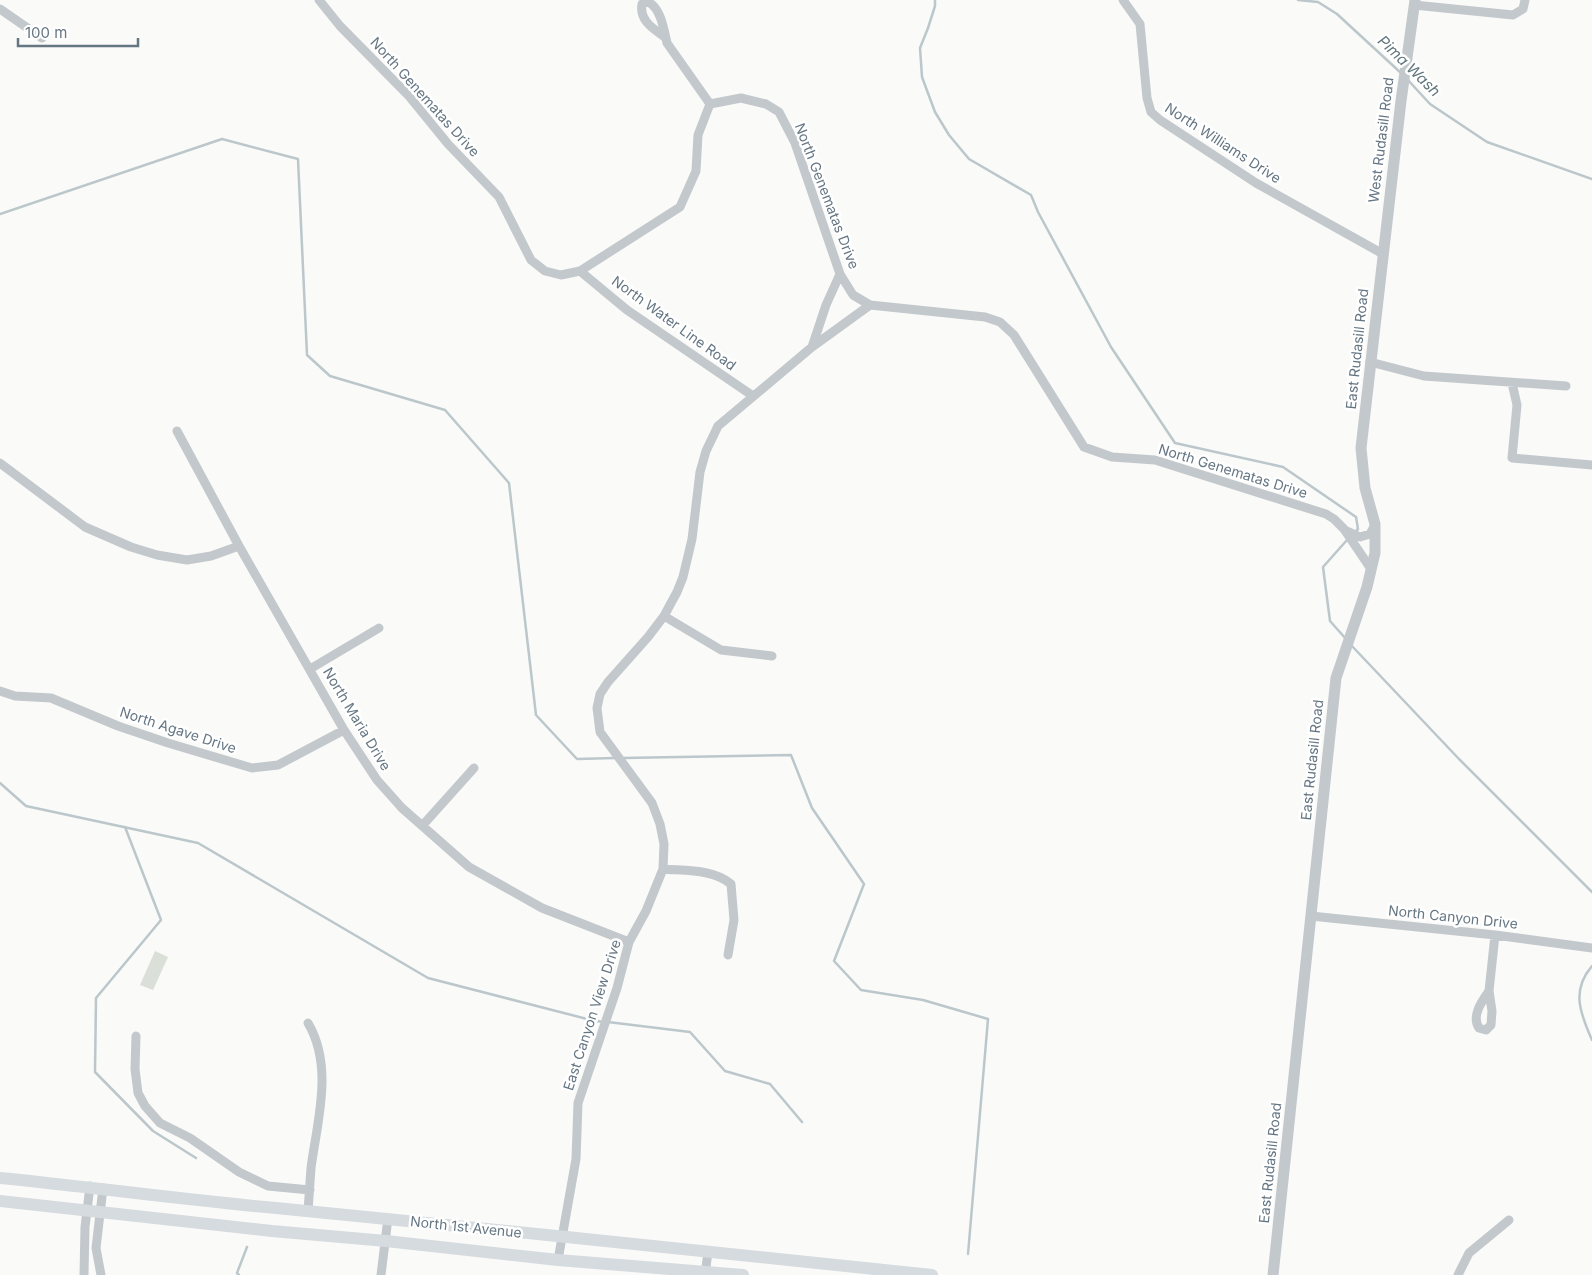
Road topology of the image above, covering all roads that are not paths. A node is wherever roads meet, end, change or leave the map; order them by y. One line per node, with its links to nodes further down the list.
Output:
1 (319, 0): 10 (street, North Genematas Drive)
2 (1123, 0): 9 (street, North Williams Drive)
3 (1525, 0): 4 (street)
4 (1415, 2): 9 (street, West Rudasill Road)
5 (0, 9): 6 (street)
6 (42, 38)
7 (666, 38): 8 (street)
8 (710, 104): 10 (street, North Genematas Drive); 11 (street, North Genematas Drive)
9 (1383, 254): 14 (street, East Rudasill Road)
10 (580, 271): 17 (street, North Water Line Road)
11 (840, 274): 12 (street, North Genematas Drive); 13 (street)
12 (870, 305): 13 (street, East Canyon View Drive); 22 (street, North Genematas Drive)
13 (812, 347): 17 (street, East Canyon View Drive)
14 (1370, 362): 15 (street); 21 (street, East Rudasill Road)
15 (1512, 383): 16 (street); 20 (street)
16 (1566, 386)
17 (753, 396): 25 (street, East Canyon View Drive)
18 (177, 431): 23 (street, North Maria Drive)
19 (0, 463): 23 (street)
20 (1592, 465)
21 (1375, 525): 22 (street); 24 (street, East Rudasill Road)
22 (1341, 526): 24 (street, North Genematas Drive)
23 (239, 546): 28 (street, North Maria Drive)
24 (1371, 569): 34 (street, East Rudasill Road)
25 (664, 616): 27 (street); 33 (street, East Canyon View Drive)
26 (379, 628): 28 (street, North Maria Drive)
27 (772, 656)
28 (310, 669): 30 (street, North Maria Drive)
29 (0, 691): 30 (street, North Agave Drive)
30 (344, 730): 32 (street, North Maria Drive)
31 (474, 768): 32 (street)
32 (422, 826): 36 (street, North Maria Drive)
33 (663, 869): 36 (street, East Canyon View Drive); 38 (street)
34 (1311, 916): 35 (street, North Canyon Drive); 62 (street, East Rudasill Road)
35 (1495, 935): 37 (street, North Canyon Drive); 39 (street)
36 (629, 942): 52 (street, East Canyon View Drive)
37 (1592, 948)
38 (728, 955)
39 (1489, 991)
40 (308, 1023): 45 (street)
41 (136, 1036): 45 (street)
42 (0, 1178): 43 (main road, North 1st Avenue)
43 (90, 1186): 44 (main road, North 1st Avenue); 47 (street)
44 (103, 1188): 48 (street); 49 (main road, North 1st Avenue)
45 (310, 1190): 49 (street)
46 (0, 1201): 47 (main road, North 1st Avenue)
47 (87, 1210): 48 (main road, North 1st Avenue); 57 (street)
48 (100, 1211): 53 (main road, North 1st Avenue); 58 (street)
49 (308, 1211): 50 (main road, North 1st Avenue)
50 (388, 1218): 52 (main road, North 1st Avenue); 53 (street)
51 (1509, 1220): 63 (street)
52 (561, 1237): 54 (main road, North 1st Avenue); 55 (street, East Canyon View Drive)
53 (386, 1241): 55 (main road, North 1st Avenue); 59 (street)
54 (708, 1252): 56 (street); 61 (main road, North 1st Avenue)
55 (558, 1260): 56 (main road, North 1st Avenue)
56 (705, 1273): 60 (main road, North 1st Avenue)
57 (84, 1275)
58 (101, 1275)
59 (381, 1275)
60 (743, 1275)
61 (932, 1275)
62 (1273, 1275)
63 (1458, 1275)

